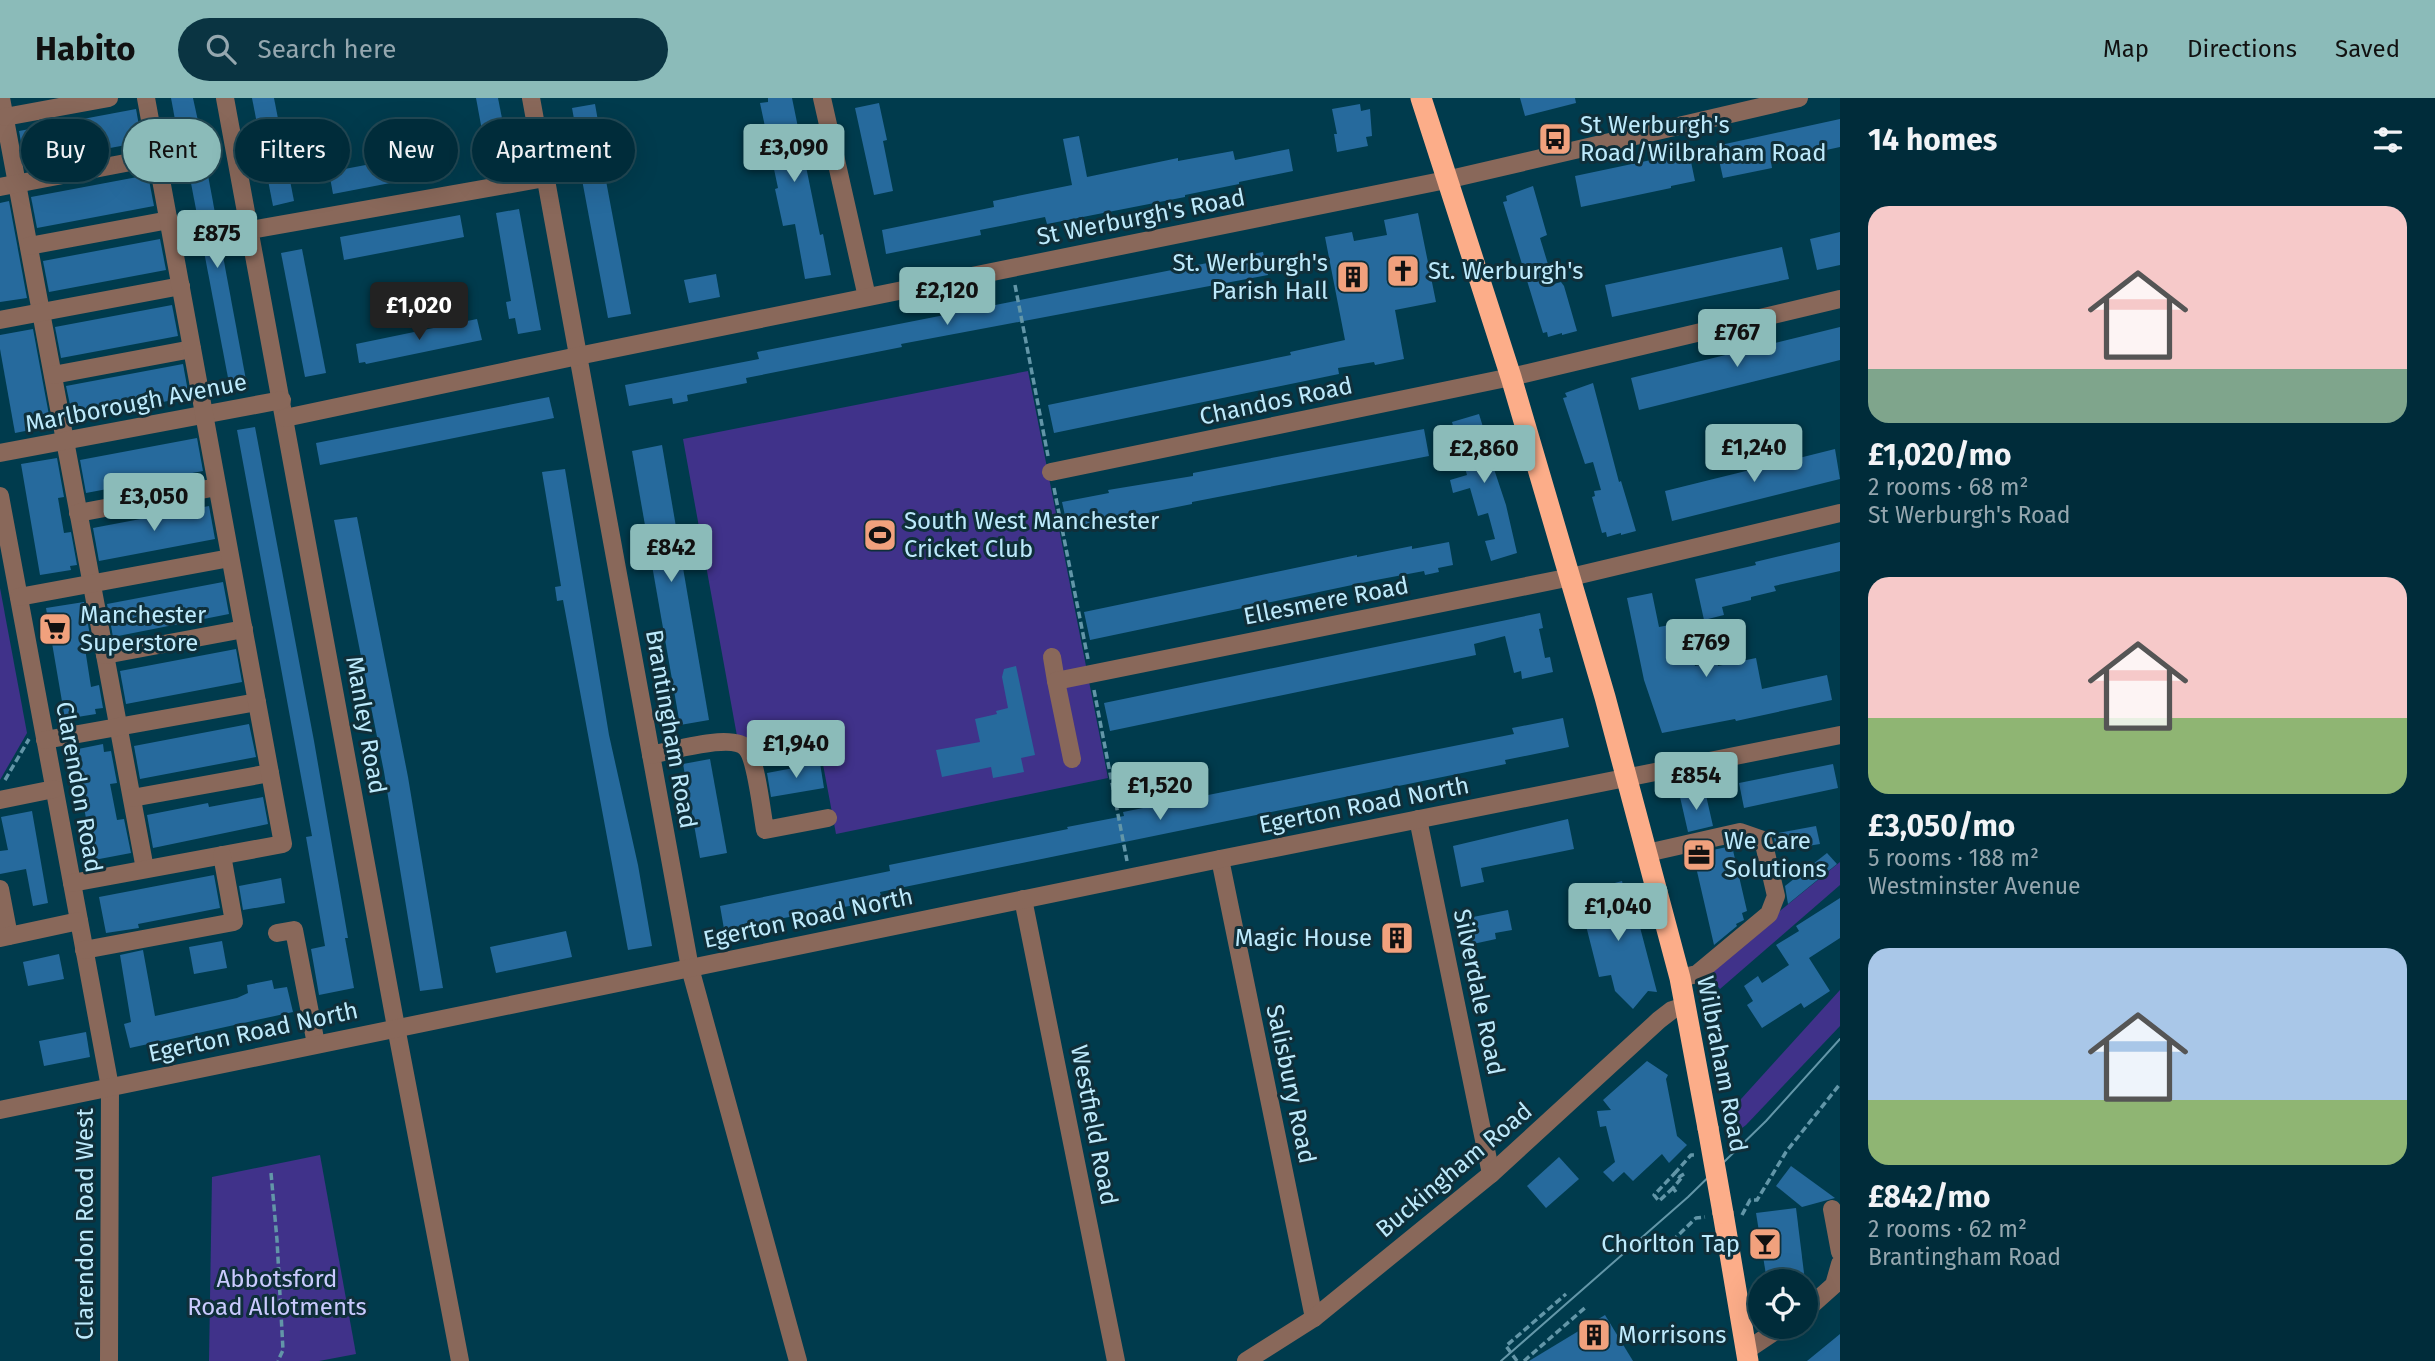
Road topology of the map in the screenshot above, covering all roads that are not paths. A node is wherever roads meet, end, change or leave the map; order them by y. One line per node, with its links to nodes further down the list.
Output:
1 (1, 98): 9 (street)
2 (109, 98): 9 (street)
3 (146, 98): 10 (street)
4 (225, 98): 19 (street, Manley Road)
5 (531, 98): 11 (street, Brantingham Road)
6 (822, 98): 22 (street)
7 (1421, 98): 13 (highway, Wilbraham Road)
8 (1799, 98): 13 (street, St Werburgh's Road)
9 (5, 117): 17 (street)
10 (150, 119)
11 (535, 119)
12 (123, 163): 17 (street)
13 (1446, 180): 22 (street, St Werburgh's Road); 29 (highway, Wilbraham Road)
14 (162, 182): 18 (street)
15 (522, 182): 19 (street)
16 (546, 182): 27 (street, Brantingham Road)
17 (9, 185): 20 (street)
18 (169, 220): 20 (street); 21 (street)
19 (251, 230): 30 (street, Manley Road)
20 (29, 246): 24 (street)
21 (181, 286): 24 (street); 26 (street)
22 (867, 298): 27 (street, St Werburgh's Road)
23 (1840, 299): 29 (street, Chandos Road)
24 (41, 312): 25 (street); 28 (street)
25 (0, 320)
26 (192, 349): 28 (street); 31 (street)
27 (578, 356): 30 (street, St Werburgh's Road); 51 (street, Brantingham Road)
28 (53, 375): 32 (street)
29 (1511, 377): 34 (street, Chandos Road); 40 (highway, Wilbraham Road)
30 (284, 409): 31 (street, Marlborough Avenue); 74 (street, Manley Road)
31 (204, 415): 32 (street, Marlborough Avenue); 35 (street)
32 (65, 441): 33 (street, Marlborough Avenue); 37 (street)
33 (0, 453)
34 (1051, 472)
35 (218, 487): 37 (street); 39 (street)
36 (0, 496): 42 (street, Clarendon Road)
37 (78, 513): 41 (street)
38 (1840, 513): 40 (street, Ellesmere Road)
39 (230, 558): 41 (street); 43 (street)
40 (1571, 577): 46 (street, Ellesmere Road); 54 (highway, Wilbraham Road)
41 (92, 583): 42 (street); 44 (street)
42 (19, 597): 50 (street, Clarendon Road)
43 (244, 629): 44 (street); 47 (street)
44 (105, 655): 48 (street)
45 (1052, 657): 46 (street)
46 (1056, 681): 52 (street)
47 (257, 702): 48 (street); 53 (street)
48 (118, 727): 50 (street); 56 (street)
49 (1840, 735): 54 (street, Egerton Road North)
50 (45, 738): 55 (street, Clarendon Road)
51 (651, 755): 58 (street); 71 (street, Brantingham Road)
52 (1072, 759)
53 (270, 773): 56 (street); 61 (street)
54 (1627, 778): 59 (street, Egerton Road North); 60 (highway, Wilbraham Road)
55 (54, 789): 57 (street); 64 (street, Clarendon Road)
56 (132, 798): 63 (street)
57 (2, 800)
58 (828, 818)
59 (1418, 818): 62 (street, Egerton Road North); 78 (street, Silverdale Road)
60 (1647, 853): 72 (highway, Wilbraham Road); 72 (street)
61 (222, 855): 63 (street); 70 (street)
62 (1220, 859): 66 (street, Egerton Road North); 83 (street, Salisbury Road)
63 (145, 869): 64 (street)
64 (72, 883): 67 (street, Clarendon Road)
65 (0, 889): 69 (street)
66 (1023, 899): 71 (street, Egerton Road North); 89 (street, Westfield Road)
67 (79, 921): 69 (street); 70 (street, Clarendon Road)
68 (277, 933): 75 (street)
69 (5, 937)
70 (84, 950): 76 (street, Clarendon Road)
71 (690, 968): 74 (street, Egerton Road North); 88 (street, Brantingham Road)
72 (1679, 978): 73 (highway, Wilbraham Road)
73 (1685, 1006): 78 (street, Buckingham Road); 85 (highway, Wilbraham Road, bridge)
74 (396, 1027): 75 (street, Egerton Road North); 87 (street, Manley Road)
75 (316, 1044): 76 (street, Egerton Road North)
76 (110, 1087): 77 (street, Egerton Road North); 86 (street, Clarendon Road West)
77 (0, 1110)
78 (1491, 1174): 83 (street, Buckingham Road)
79 (1832, 1209): 80 (street)
80 (1840, 1252)
81 (1840, 1264): 82 (street)
82 (1818, 1299)
83 (1314, 1318): 90 (street, Buckingham Road)
84 (1767, 1339): 85 (street)
85 (1747, 1356)
86 (109, 1361)
87 (460, 1361)
88 (798, 1361)
89 (1116, 1361)
90 (1246, 1361)

